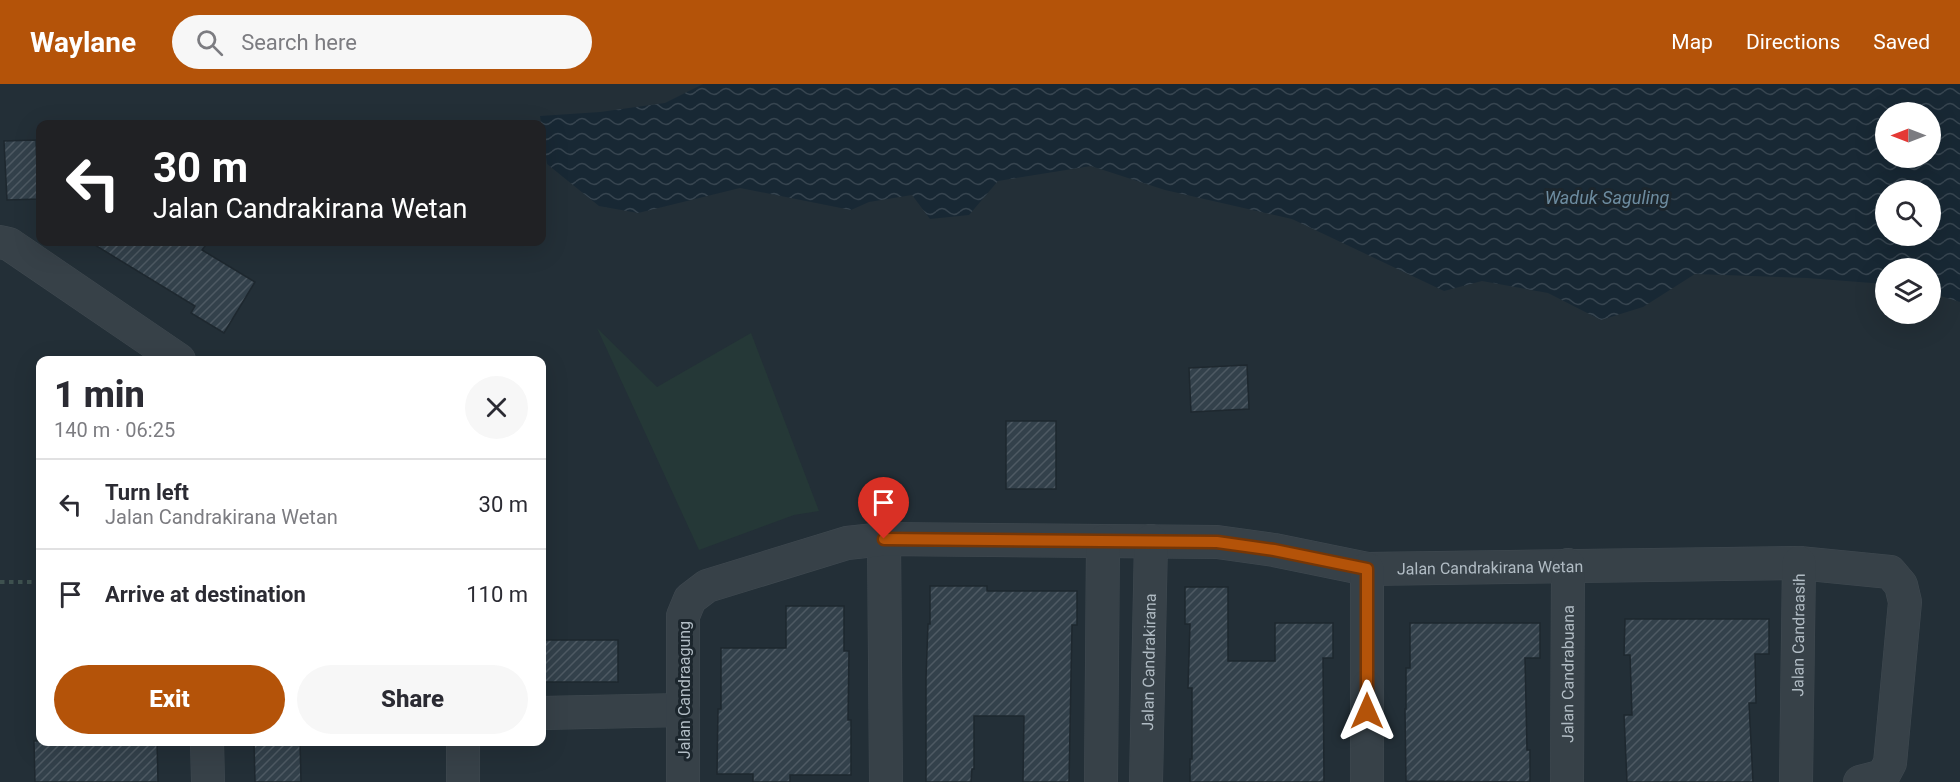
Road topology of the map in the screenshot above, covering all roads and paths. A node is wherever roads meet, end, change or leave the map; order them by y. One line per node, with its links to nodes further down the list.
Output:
1 (0, 242): 2 (street)
2 (173, 356)
3 (884, 539): 5 (street, Jalan Candrakirana Wetan); 11 (street, Jalan Candrakirana Wetan); 19 (street)
4 (1151, 541): 5 (street, Jalan Candrakirana Wetan); 8 (street, Jalan Candrakirana Wetan); 21 (street, Jalan Candrakirana)
5 (1103, 542): 20 (street)
6 (1799, 562): 7 (street, Jalan Candrakirana Wetan); 24 (street, Jalan Candraasih); 25 (street, Jalan Candraasih)
7 (1568, 565): 8 (street, Jalan Candrakirana Wetan); 23 (street, Jalan Candrabuana)
8 (1367, 569): 22 (street)
9 (0, 582): 10 (path)
10 (36, 582)
11 (690, 599): 12 (street, Jalan Candraagung)
12 (683, 710): 13 (street); 18 (street, Jalan Candraagung)
13 (546, 713)
14 (207, 746): 16 (street)
15 (463, 746): 17 (street)
16 (208, 782)
17 (463, 782)
18 (683, 782)
19 (886, 782)
20 (1101, 782)
21 (1146, 782)
22 (1367, 782)
23 (1567, 782)
24 (1796, 782)
25 (1860, 782)

